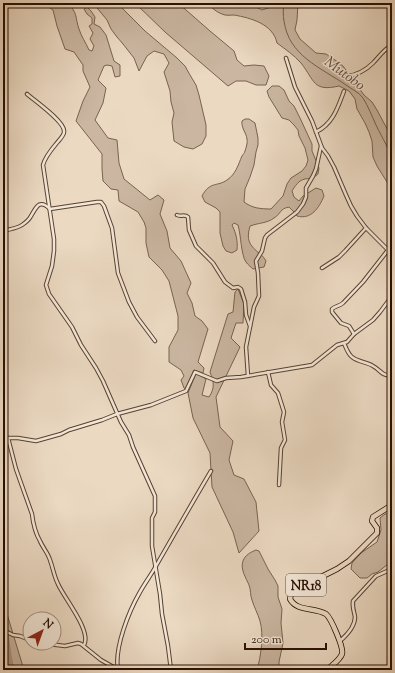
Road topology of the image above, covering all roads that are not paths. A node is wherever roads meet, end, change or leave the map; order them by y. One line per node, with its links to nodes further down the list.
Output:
1 (392, 46): 3 (street)
2 (286, 58): 6 (street)
3 (347, 76)
4 (344, 91): 6 (street)
5 (27, 94): 8 (street)
6 (316, 132): 7 (street)
7 (321, 146): 10 (street); 16 (street)
8 (50, 208): 11 (street); 18 (street); 23 (street)
9 (177, 215): 16 (street)
10 (366, 228): 12 (street); 14 (street)
11 (3, 231)
12 (388, 250): 13 (street); 17 (street)
13 (392, 257)
14 (322, 268)
15 (392, 296): 17 (street)
16 (250, 327): 21 (street)
17 (354, 334): 19 (street)
18 (155, 341)
19 (344, 343): 20 (street); 22 (street)
20 (268, 372): 21 (street); 27 (street)
21 (248, 376): 23 (street)
22 (392, 376)
23 (117, 414): 25 (street); 29 (street)
24 (3, 438): 25 (street)
25 (8, 438): 34 (street)
26 (211, 471): 29 (street)
27 (279, 485)
28 (392, 505): 33 (main road, NR18)
29 (156, 566): 36 (street); 39 (street)
30 (392, 569): 33 (street)
31 (3, 632): 32 (street)
32 (22, 637)
33 (340, 642): 40 (main road)
34 (84, 645): 35 (street); 36 (street)
35 (62, 646)
36 (118, 669)
37 (125, 670): 38 (main road)
38 (139, 670)
39 (171, 670)
40 (327, 670)

